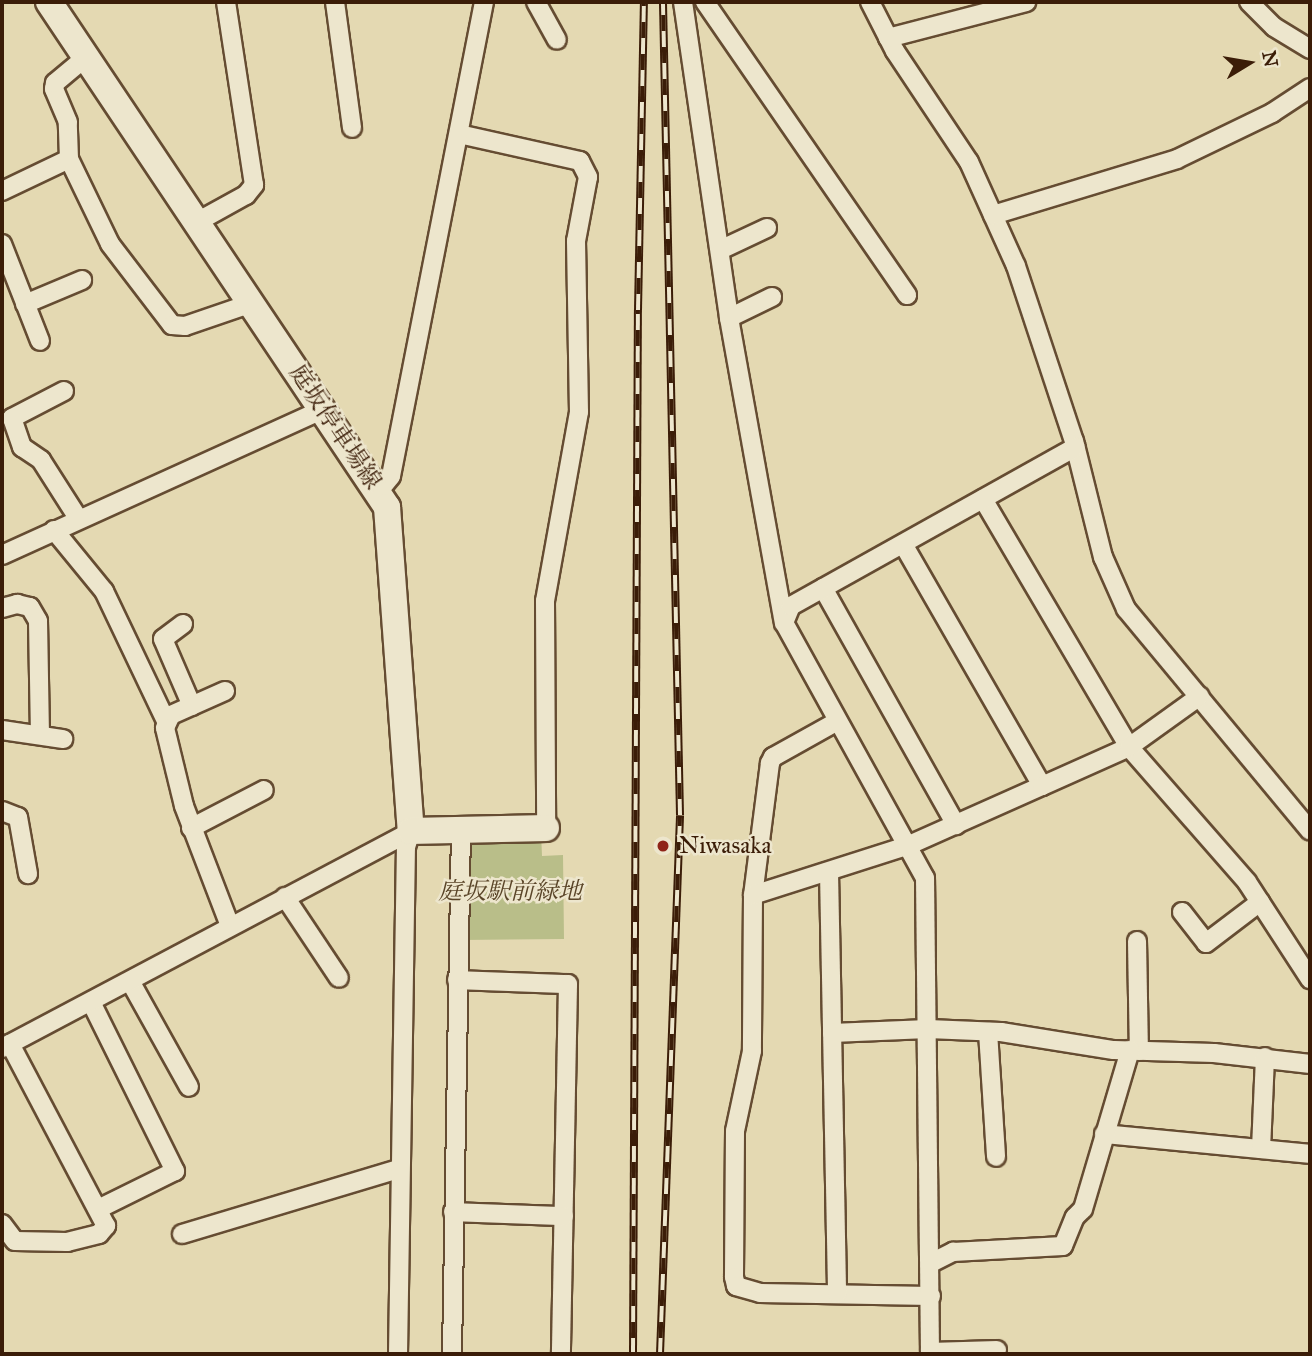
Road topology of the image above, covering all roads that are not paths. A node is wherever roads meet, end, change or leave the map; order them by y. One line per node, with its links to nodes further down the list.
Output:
1 (49, 2): 14 (main road, 庭坂停車場線)
2 (226, 2): 21 (street)
3 (335, 2): 16 (street)
4 (484, 2): 17 (street)
5 (536, 2): 12 (street)
6 (683, 2): 24 (street)
7 (705, 2): 26 (street)
8 (870, 2): 11 (street)
9 (1026, 2): 11 (street)
10 (1249, 2): 13 (street)
11 (888, 38): 20 (street)
12 (557, 40)
13 (1310, 48)
14 (86, 57): 18 (street); 21 (main road, 庭坂停車場線)
15 (1310, 88): 20 (street)
16 (352, 128)
17 (459, 134): 35 (street); 59 (street)
18 (69, 159): 19 (street); 28 (street)
19 (2, 191)
20 (993, 215): 34 (street)
21 (197, 222): 28 (main road, 庭坂停車場線)
22 (767, 228): 24 (street)
23 (2, 244): 29 (street)
24 (720, 250): 30 (street)
25 (82, 280): 29 (street)
26 (907, 295)
27 (772, 297): 30 (street)
28 (252, 303): 33 (main road, 庭坂停車場線)
29 (26, 304): 31 (street)
30 (729, 317): 43 (street)
31 (40, 341)
32 (64, 391): 37 (street)
33 (324, 409): 35 (main road, 庭坂停車場線); 37 (street)
34 (1076, 447): 36 (street); 46 (street)
35 (379, 491): 61 (main road, 庭坂停車場線)
36 (982, 499): 39 (street); 53 (street)
37 (78, 518): 38 (street)
38 (54, 530): 40 (street); 48 (street)
39 (903, 544): 41 (street); 54 (street)
40 (2, 555)
41 (823, 588): 43 (street); 57 (street)
42 (2, 608): 51 (street)
43 (784, 623): 49 (street)
44 (183, 624): 47 (street)
45 (226, 691): 47 (street)
46 (1200, 695): 53 (street); 62 (street)
47 (192, 706): 48 (street)
48 (166, 721): 58 (street)
49 (836, 722): 63 (street); 66 (street)
50 (2, 730): 51 (street)
51 (40, 733): 52 (street)
52 (63, 739)
53 (1129, 747): 54 (street); 68 (street)
54 (1042, 786): 57 (street)
55 (264, 790): 58 (street)
56 (2, 811): 65 (street)
57 (956, 825): 63 (street)
58 (191, 828): 70 (street)
59 (546, 828): 60 (main road)
60 (461, 830): 61 (main road); 74 (street)
61 (411, 831): 67 (street); 89 (street)
62 (1310, 831)
63 (908, 846): 64 (street); 77 (street)
64 (829, 872): 66 (street); 79 (street)
65 (28, 874)
66 (753, 895): 96 (street)
67 (285, 897): 70 (street); 72 (street)
68 (1260, 902): 69 (street); 73 (street)
69 (1182, 912)
70 (230, 926): 75 (street)
71 (1137, 941): 81 (street)
72 (339, 978)
73 (1310, 979)
74 (457, 980): 91 (street); 92 (street)
75 (130, 981): 76 (street); 84 (street)
76 (91, 1002): 80 (street); 90 (street)
77 (928, 1029): 78 (street); 79 (street); 95 (street)
78 (988, 1031): 81 (street); 88 (street)
79 (832, 1033): 96 (street)
80 (6, 1046): 90 (street)
81 (1134, 1051): 82 (street); 85 (street)
82 (1265, 1057): 83 (street); 86 (street)
83 (1310, 1063)
84 (189, 1087)
85 (1104, 1134): 86 (street); 95 (street)
86 (1261, 1149): 87 (street)
87 (1310, 1154)
88 (996, 1157)
89 (399, 1169): 94 (street); 100 (street)
90 (98, 1209): 93 (street)
91 (453, 1212): 92 (street); 101 (street)
92 (564, 1216): 102 (street)
93 (2, 1224)
94 (182, 1234)
95 (931, 1263): 97 (street)
96 (837, 1294): 97 (street)
97 (931, 1296): 99 (street)
98 (997, 1349): 99 (street)
99 (930, 1353)
100 (398, 1354)
101 (452, 1354)
102 (561, 1354)

